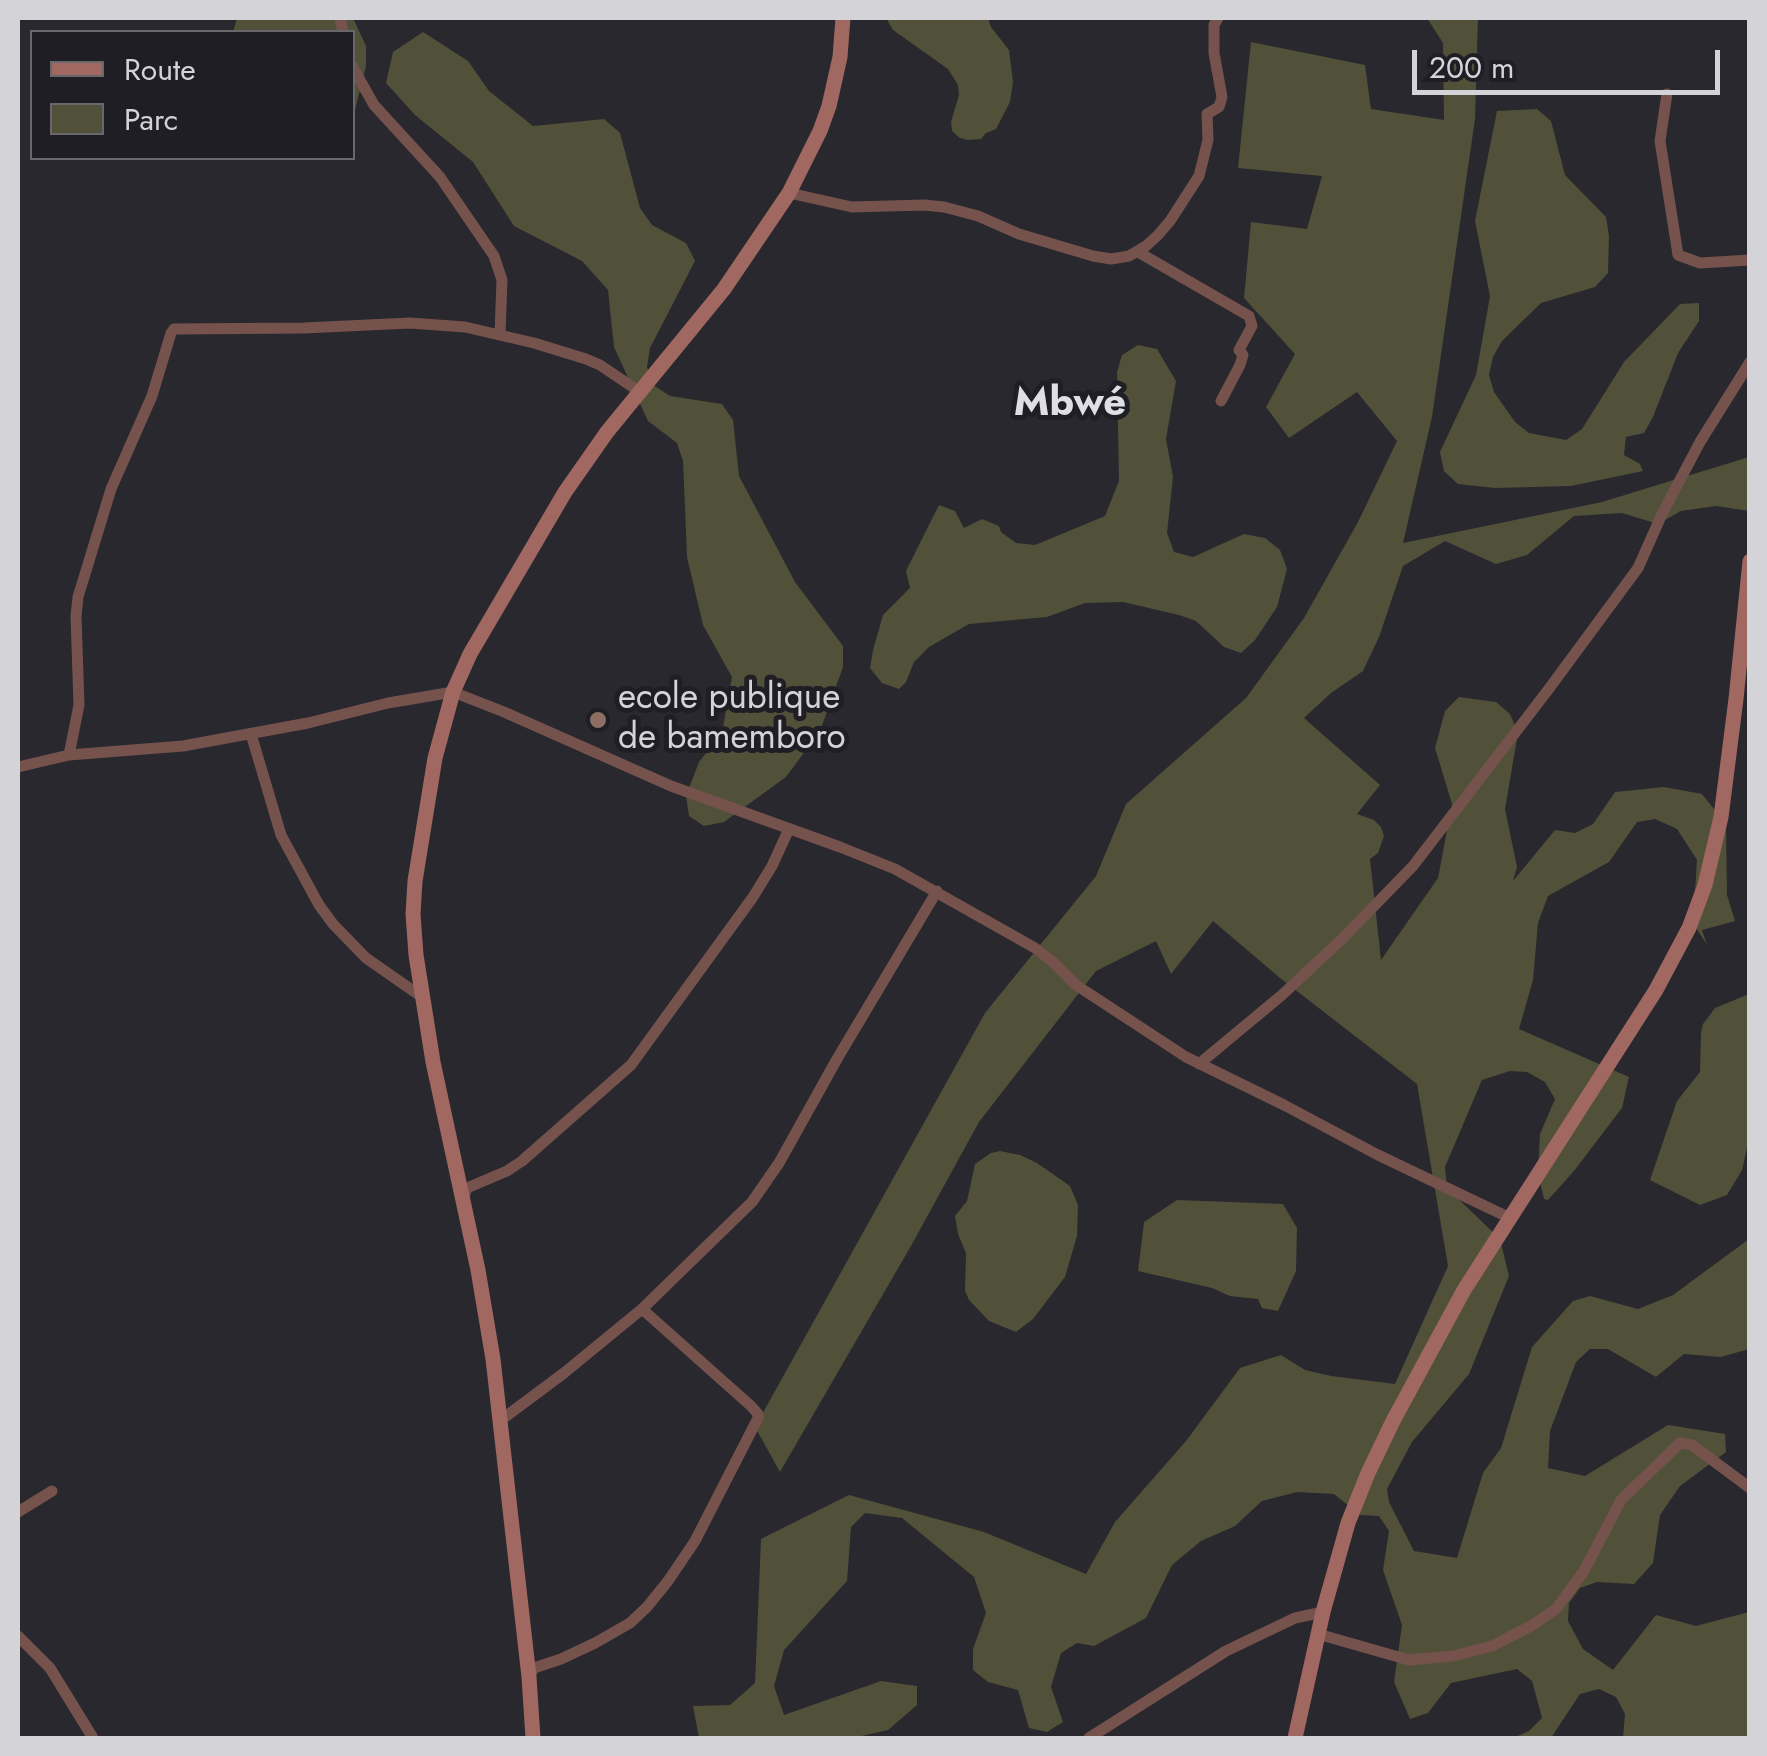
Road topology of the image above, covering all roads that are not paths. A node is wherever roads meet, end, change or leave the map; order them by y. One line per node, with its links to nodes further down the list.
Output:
1 (843, 18): 5 (street)
2 (1218, 18): 6 (street)
3 (355, 71): 8 (street)
4 (1667, 94): 7 (street)
5 (790, 192): 6 (street); 10 (street)
6 (1138, 252): 11 (street)
7 (1750, 260)
8 (500, 334): 10 (street); 15 (street)
9 (1750, 362): 20 (street)
10 (640, 392): 13 (street)
11 (1221, 402)
12 (1750, 561): 22 (street)
13 (452, 692): 14 (street); 17 (street); 19 (street)
14 (252, 734): 15 (street); 19 (street)
15 (69, 756): 16 (street)
16 (18, 766)
17 (789, 829): 18 (street); 21 (street)
18 (938, 892): 20 (street); 23 (street)
19 (422, 997): 21 (street)
20 (1199, 1064): 22 (street)
21 (463, 1199): 24 (street)
22 (1510, 1218): 28 (street)
23 (642, 1309): 24 (street); 31 (street)
24 (501, 1420): 31 (street)
25 (1750, 1488): 29 (street)
26 (52, 1492): 27 (street)
27 (18, 1512)
28 (1324, 1612): 29 (street); 34 (street)
29 (1318, 1634): 35 (street)
30 (18, 1636): 32 (street)
31 (529, 1677): 33 (street)
32 (93, 1738)
33 (534, 1738)
34 (1089, 1738)
35 (1295, 1738)

